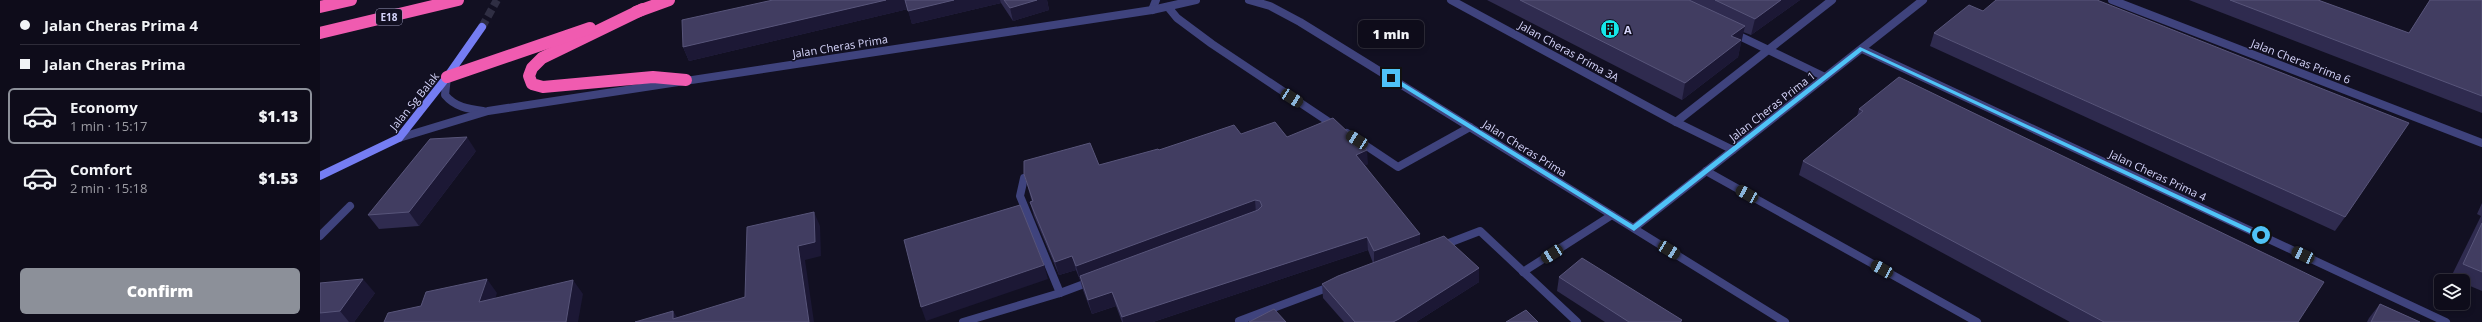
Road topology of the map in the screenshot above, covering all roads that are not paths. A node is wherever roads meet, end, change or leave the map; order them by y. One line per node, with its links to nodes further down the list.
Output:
1 (351, 0): 11 (highway)
2 (458, 0): 17 (highway, E18)
3 (669, 0): 13 (highway)
4 (1156, 0): 14 (street)
5 (1196, 0): 12 (street, Jalan Cheras Prima)
6 (1249, 0): 25 (street, Jalan Cheras Prima)
7 (1451, 0): 24 (street, Jalan Cheras Prima 3A)
8 (1832, 0): 19 (street)
9 (1923, 0): 18 (street, Jalan Cheras Prima 1)
10 (2112, 0): 27 (street, Jalan Cheras Prima 6)
11 (320, 7)
12 (1168, 7): 14 (street, Jalan Cheras Prima); 25 (street)
13 (643, 9): 20 (highway); 22 (highway)
14 (1152, 10): 22 (street, Jalan Cheras Prima)
15 (482, 27): 20 (street, Jalan Sg Balak)
16 (1726, 30): 19 (street)
17 (320, 33)
18 (1862, 49): 21 (street, Jalan Cheras Prima 1); 46 (street, Jalan Cheras Prima 4)
19 (1768, 50): 21 (street); 24 (street)
20 (448, 77): 23 (street); 26 (street, Jalan Sg Balak)
21 (1825, 77): 28 (street, Jalan Cheras Prima 1)
22 (686, 80): 23 (street, Jalan Cheras Prima)
23 (488, 111): 26 (street)
24 (1676, 122): 28 (street, Jalan Cheras Prima 3A)
25 (1470, 127): 33 (street, Jalan Cheras Prima)
26 (399, 138): 30 (street, Jalan Sg Balak)
27 (2482, 143)
28 (1733, 150): 29 (street, Jalan Cheras Prima 1)
29 (1706, 171): 34 (street, Jalan Cheras Prima 1); 45 (street)
30 (320, 176)
31 (1024, 178): 40 (street)
32 (350, 206): 35 (street)
33 (1612, 215): 34 (street, Jalan Cheras Prima); 37 (street)
34 (1634, 228): 44 (street, Jalan Cheras Prima)
35 (320, 236)
36 (1429, 250): 37 (street)
37 (1523, 272): 43 (street)
38 (1104, 277): 40 (street)
39 (1341, 283): 41 (street)
40 (1060, 293): 42 (street)
41 (1239, 321)
42 (963, 322)
43 (1577, 322)
44 (1785, 322)
45 (1978, 322)
46 (2446, 322)

